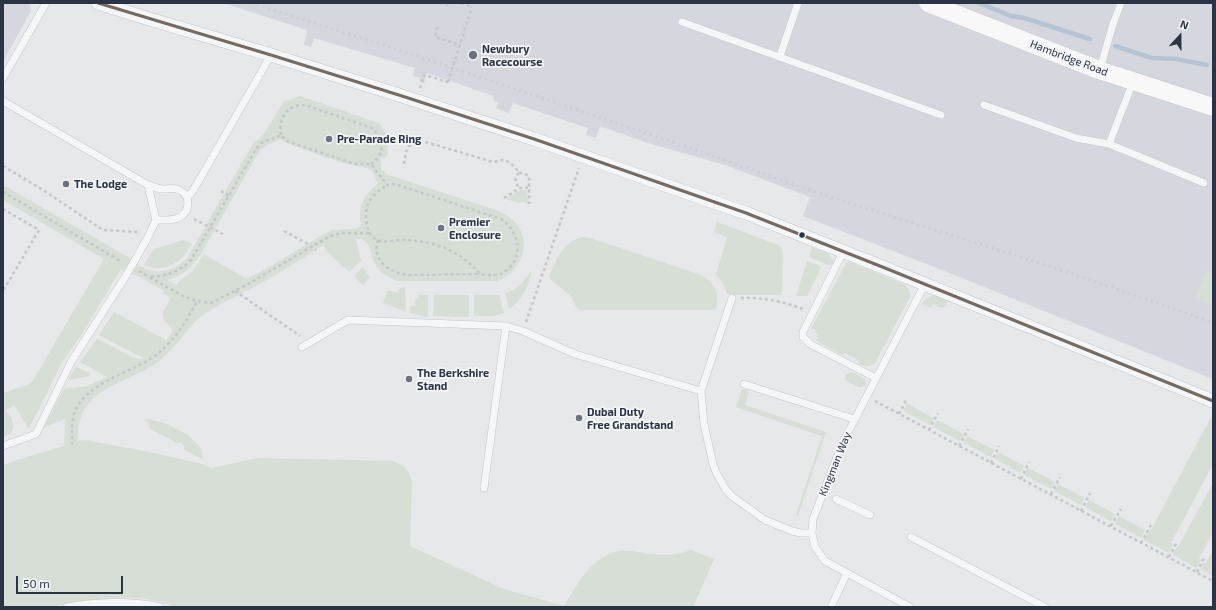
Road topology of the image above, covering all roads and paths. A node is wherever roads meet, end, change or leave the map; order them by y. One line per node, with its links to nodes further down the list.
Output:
1 (46, 3): 15 (lane)
2 (98, 3): 12 (street)
3 (440, 3): 4 (path)
4 (448, 3)
5 (461, 3): 11 (path, bridge)
6 (798, 3): 13 (lane)
7 (928, 3): 14 (main road, Hambridge Road)
8 (1121, 3): 14 (lane)
9 (682, 22): 13 (lane)
10 (437, 28): 11 (path)
11 (460, 45): 17 (path, bridge)
12 (272, 55): 37 (lane); 51 (street)
13 (780, 56): 21 (lane)
14 (1099, 70): 16 (main road, Hambridge Road)
15 (3, 78)
16 (1133, 82): 20 (main road, Hambridge Road); 23 (lane)
17 (420, 91)
18 (3, 101): 30 (lane)
19 (984, 104): 23 (lane)
20 (1213, 106)
21 (941, 115)
22 (281, 135): 24 (path); 24 (path); 36 (path)
23 (1109, 144): 29 (lane)
24 (371, 164): 31 (path)
25 (404, 164): 28 (path)
26 (3, 166): 47 (path)
27 (579, 167): 62 (path)
28 (519, 173): 32 (path); 33 (path)
29 (1204, 183)
30 (148, 185): 37 (lane); 42 (lane)
31 (387, 186): 45 (path); 53 (path)
32 (529, 186): 33 (path); 39 (path)
33 (520, 188): 38 (path)
34 (220, 191): 36 (path)
35 (3, 192): 52 (path)
36 (229, 196): 43 (path)
37 (187, 197): 42 (lane)
38 (504, 198)
39 (529, 204)
40 (3, 209): 56 (path)
41 (194, 219): 43 (path)
42 (156, 220): 47 (lane)
43 (210, 228): 46 (path); 54 (path)
44 (284, 231): 49 (path)
45 (368, 232): 48 (path); 49 (path)
46 (223, 234)
47 (148, 237): 52 (lane)
48 (378, 240): 53 (path); 53 (path)
49 (312, 247): 50 (path); 57 (path)
50 (316, 250)
51 (843, 252): 55 (street); 60 (lane)
52 (131, 266): 54 (path); 77 (lane)
53 (479, 274)
54 (149, 277): 59 (path)
55 (925, 284): 65 (lane, Kingman Way); 70 (street)
56 (3, 291)
57 (235, 291): 59 (path); 63 (path)
58 (732, 298): 60 (path); 67 (lane)
59 (197, 301): 76 (path)
60 (812, 313): 65 (lane)
61 (506, 326): 62 (lane); 63 (lane); 84 (lane)
62 (523, 331): 67 (lane)
63 (310, 343): 64 (lane)
64 (302, 347)
65 (876, 378): 68 (lane, Kingman Way)
66 (744, 384): 73 (lane)
67 (701, 391): 93 (lane)
68 (866, 396): 72 (path); 73 (lane, Kingman Way)
69 (905, 398): 72 (path)
70 (1213, 401)
71 (938, 413): 75 (path)
72 (899, 414): 75 (path)
73 (854, 419): 93 (lane, Kingman Way)
74 (968, 429): 78 (path)
75 (929, 430): 78 (path)
76 (72, 445)
77 (3, 446)
78 (959, 446): 80 (path)
79 (999, 446): 80 (path)
80 (991, 462): 83 (path)
81 (1029, 462): 83 (path)
82 (1060, 477): 86 (path)
83 (1021, 478): 86 (path)
84 (484, 488)
85 (1090, 493): 89 (path)
86 (1051, 494): 89 (path)
87 (836, 499): 90 (lane)
88 (1121, 509): 92 (path)
89 (1081, 511): 92 (path)
90 (870, 515)
91 (1151, 525): 96 (path)
92 (1111, 526): 96 (path)
93 (812, 533): 100 (lane, Kingman Way)
94 (911, 537): 106 (lane)
95 (1176, 542): 97 (path)
96 (1141, 543): 97 (path)
97 (1169, 557): 99 (path)
98 (1204, 558): 99 (path)
99 (1197, 572): 101 (path)
100 (847, 573): 104 (lane); 105 (lane, Kingman Way)
101 (1213, 581)
102 (67, 607): 103 (lane)
103 (160, 607)
104 (831, 607)
105 (910, 607)
106 (1045, 607)

